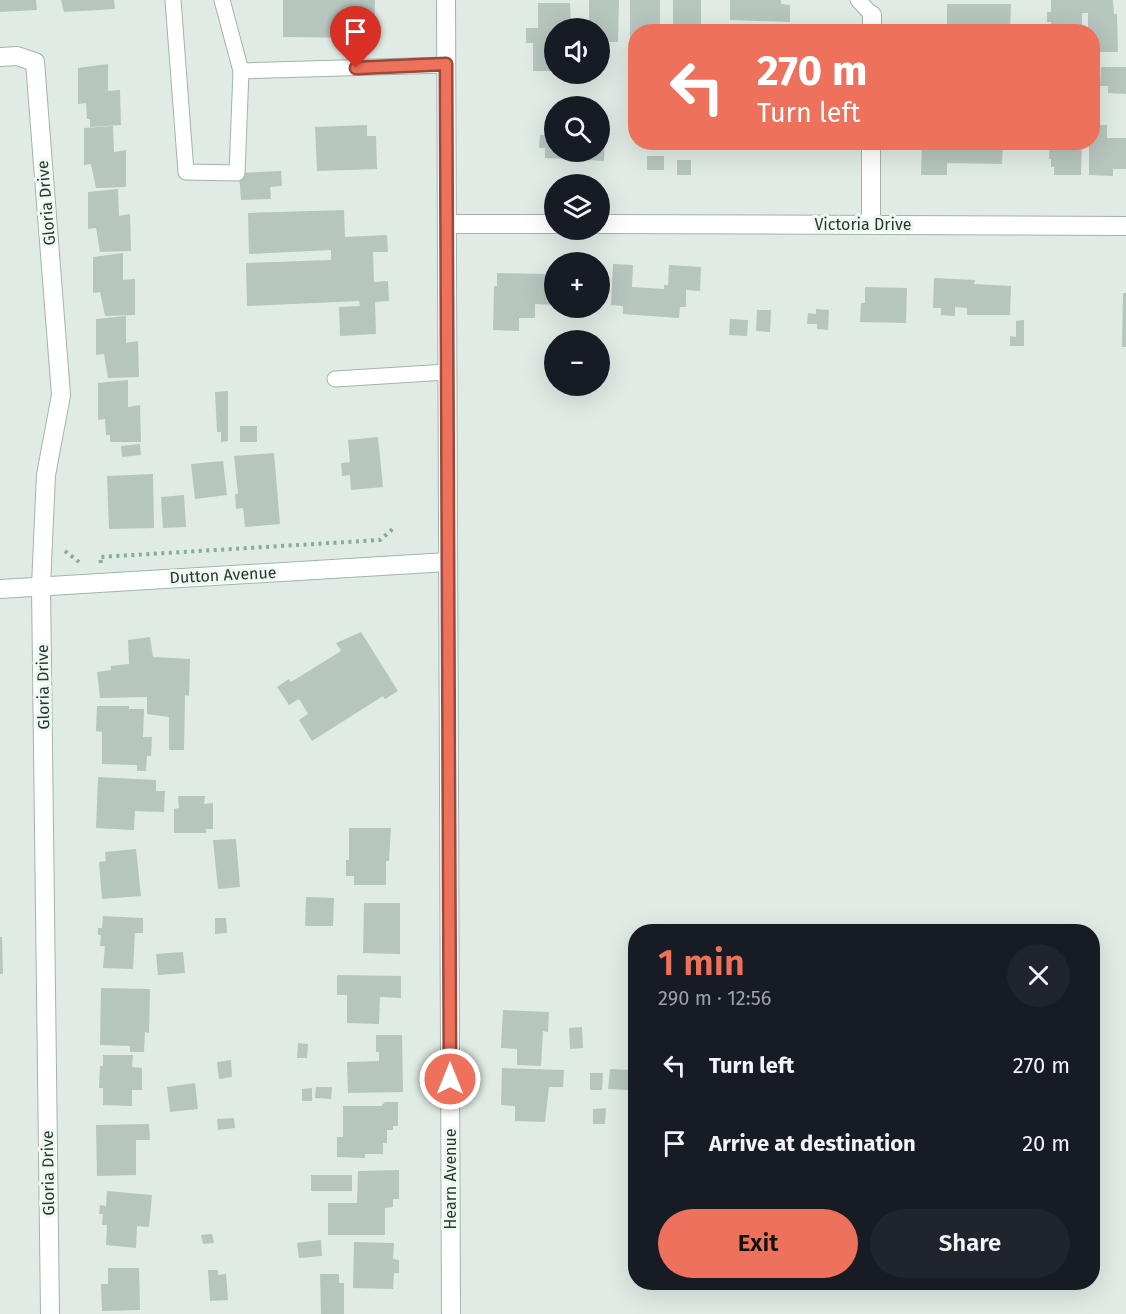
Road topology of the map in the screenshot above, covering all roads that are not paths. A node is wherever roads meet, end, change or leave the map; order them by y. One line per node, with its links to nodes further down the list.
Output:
1 (173, 0): 8 (lane)
2 (222, 0): 8 (lane)
3 (446, 0): 7 (street, Hearn Avenue)
4 (858, 0): 5 (lane)
5 (872, 23)
6 (0, 57): 18 (street, Gloria Drive)
7 (446, 64): 8 (lane); 10 (street, Hearn Avenue)
8 (241, 71)
9 (871, 150): 13 (street)
10 (447, 224): 11 (street); 15 (street, Hearn Avenue)
11 (544, 224)
12 (610, 224): 13 (street, Victoria Drive)
13 (871, 224): 14 (street, Victoria Drive)
14 (1126, 226)
15 (447, 372): 16 (lane); 17 (street, Hearn Avenue)
16 (335, 379)
17 (447, 562): 18 (street, Dutton Avenue); 21 (street, Hearn Avenue)
18 (41, 586): 19 (street, Dutton Avenue); 20 (street, Gloria Drive)
19 (0, 589)
20 (50, 1314)
21 (451, 1314)

